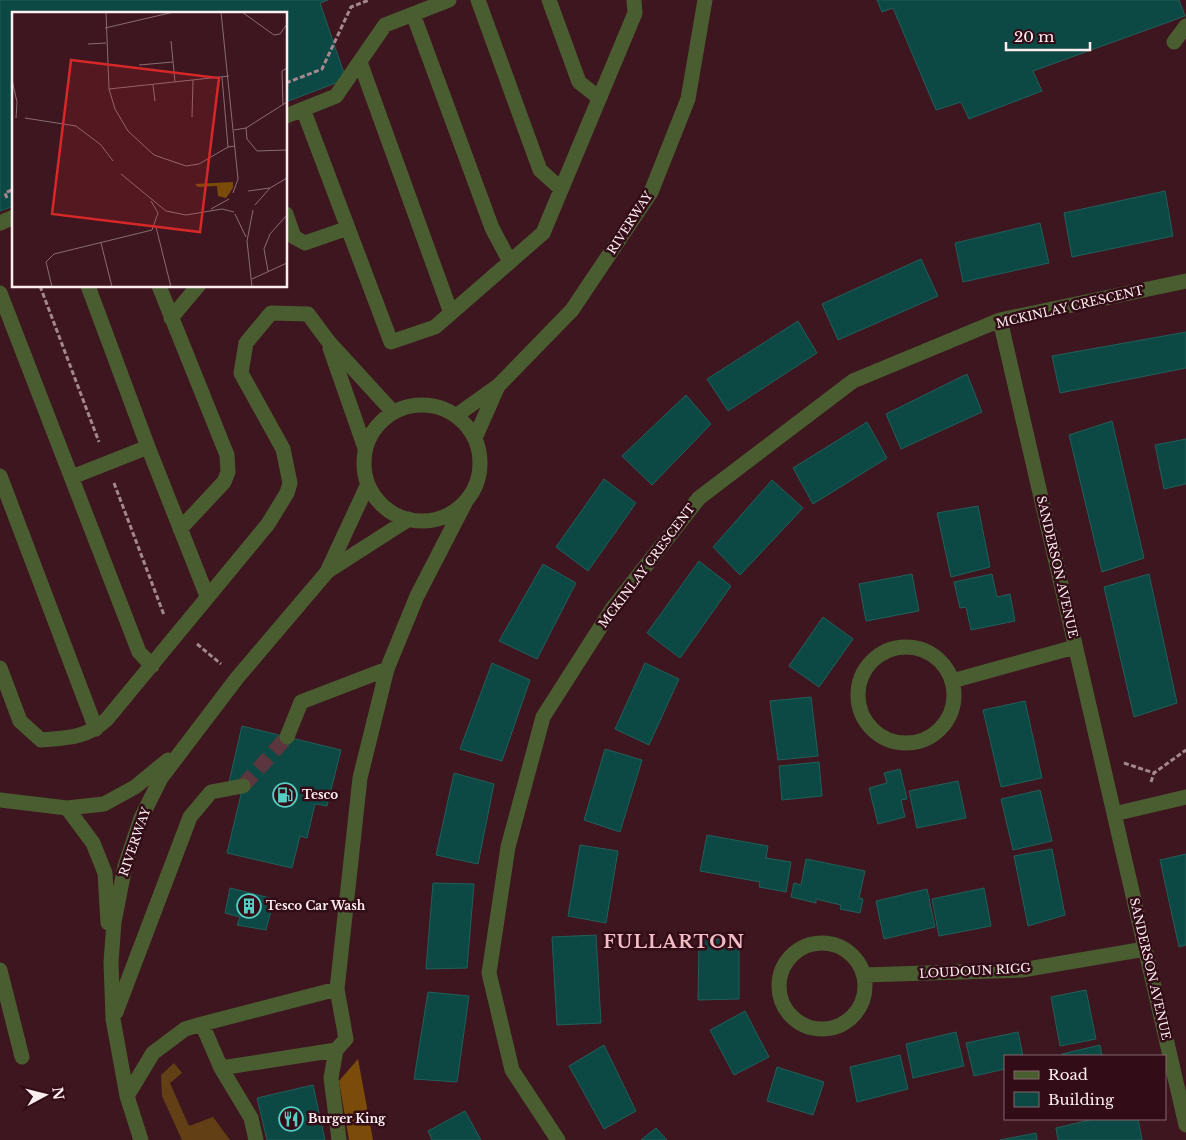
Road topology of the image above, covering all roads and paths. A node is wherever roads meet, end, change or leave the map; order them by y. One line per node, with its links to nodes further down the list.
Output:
1 (369, 0): 11 (path)
2 (449, 0): 7 (street)
3 (478, 0): 15 (street)
4 (549, 0): 12 (street)
5 (634, 0): 12 (street)
6 (705, 0): 31 (street, RIVERWAY)
7 (413, 14): 10 (street); 20 (street)
8 (1186, 26): 9 (street)
9 (1174, 42)
10 (360, 62): 13 (street); 27 (street)
11 (288, 82)
12 (599, 98): 15 (street)
13 (303, 109): 14 (street); 19 (street)
14 (288, 115)
15 (561, 189): 20 (street)
16 (12, 190): 17 (path)
17 (5, 193)
18 (288, 220): 19 (street)
19 (348, 228): 27 (street)
20 (510, 262): 27 (street)
21 (1186, 281): 29 (street, MCKINLAY CRESCENT)
22 (41, 288): 35 (path)
23 (89, 288): 36 (street)
24 (160, 288): 28 (street)
25 (196, 288): 28 (street)
26 (0, 293): 39 (street)
27 (451, 313)
28 (171, 318): 44 (street)
29 (1000, 320): 49 (street, SANDERSON AVENUE); 80 (street, MCKINLAY CRESCENT)
30 (328, 340): 32 (street); 37 (street); 46 (street)
31 (499, 385): 33 (street, RIVERWAY); 34 (street, RIVERWAY)
32 (393, 412): 33 (street); 37 (street)
33 (456, 415): 34 (street)
34 (475, 438): 42 (street)
35 (99, 442)
36 (148, 447): 39 (street); 44 (street)
37 (365, 448): 41 (street)
38 (0, 476): 55 (street)
39 (72, 477): 50 (street)
40 (113, 479): 47 (path)
41 (368, 484): 43 (street); 45 (street, RIVERWAY)
42 (465, 503): 43 (street); 52 (street)
43 (408, 520): 45 (street, RIVERWAY)
44 (180, 529): 46 (street)
45 (327, 572): 53 (street, RIVERWAY)
46 (207, 596): 50 (street)
47 (165, 617)
48 (194, 641): 53 (path)
49 (1075, 647): 54 (street); 64 (street, SANDERSON AVENUE)
50 (152, 666): 55 (street)
51 (0, 668): 55 (street)
52 (387, 669): 56 (street); 69 (street)
53 (237, 678): 57 (street, RIVERWAY)
54 (952, 680): 54 (street)
55 (96, 729)
56 (287, 737)
57 (190, 741): 63 (street); 66 (street, RIVERWAY)
58 (1186, 750): 62 (path)
59 (243, 786): 70 (street)
60 (1186, 797): 62 (street)
61 (0, 800): 63 (street)
62 (1141, 807): 64 (street)
63 (67, 808): 66 (street)
64 (1114, 814): 65 (street, SANDERSON AVENUE)
65 (1145, 950): 68 (street, LOUDOUN RIGG); 76 (street, SANDERSON AVENUE)
66 (111, 962): 70 (street, RIVERWAY)
67 (0, 970): 73 (street)
68 (864, 975): 68 (street)
69 (337, 989): 71 (street); 72 (street)
70 (113, 1019): 75 (street, RIVERWAY)
71 (202, 1024): 74 (street); 75 (street)
72 (336, 1050): 74 (street); 79 (street)
73 (22, 1057)
74 (222, 1068): 78 (street)
75 (127, 1096): 77 (street, RIVERWAY)
76 (1186, 1125)
77 (141, 1140)
78 (256, 1140)
79 (339, 1140)
80 (558, 1140)

